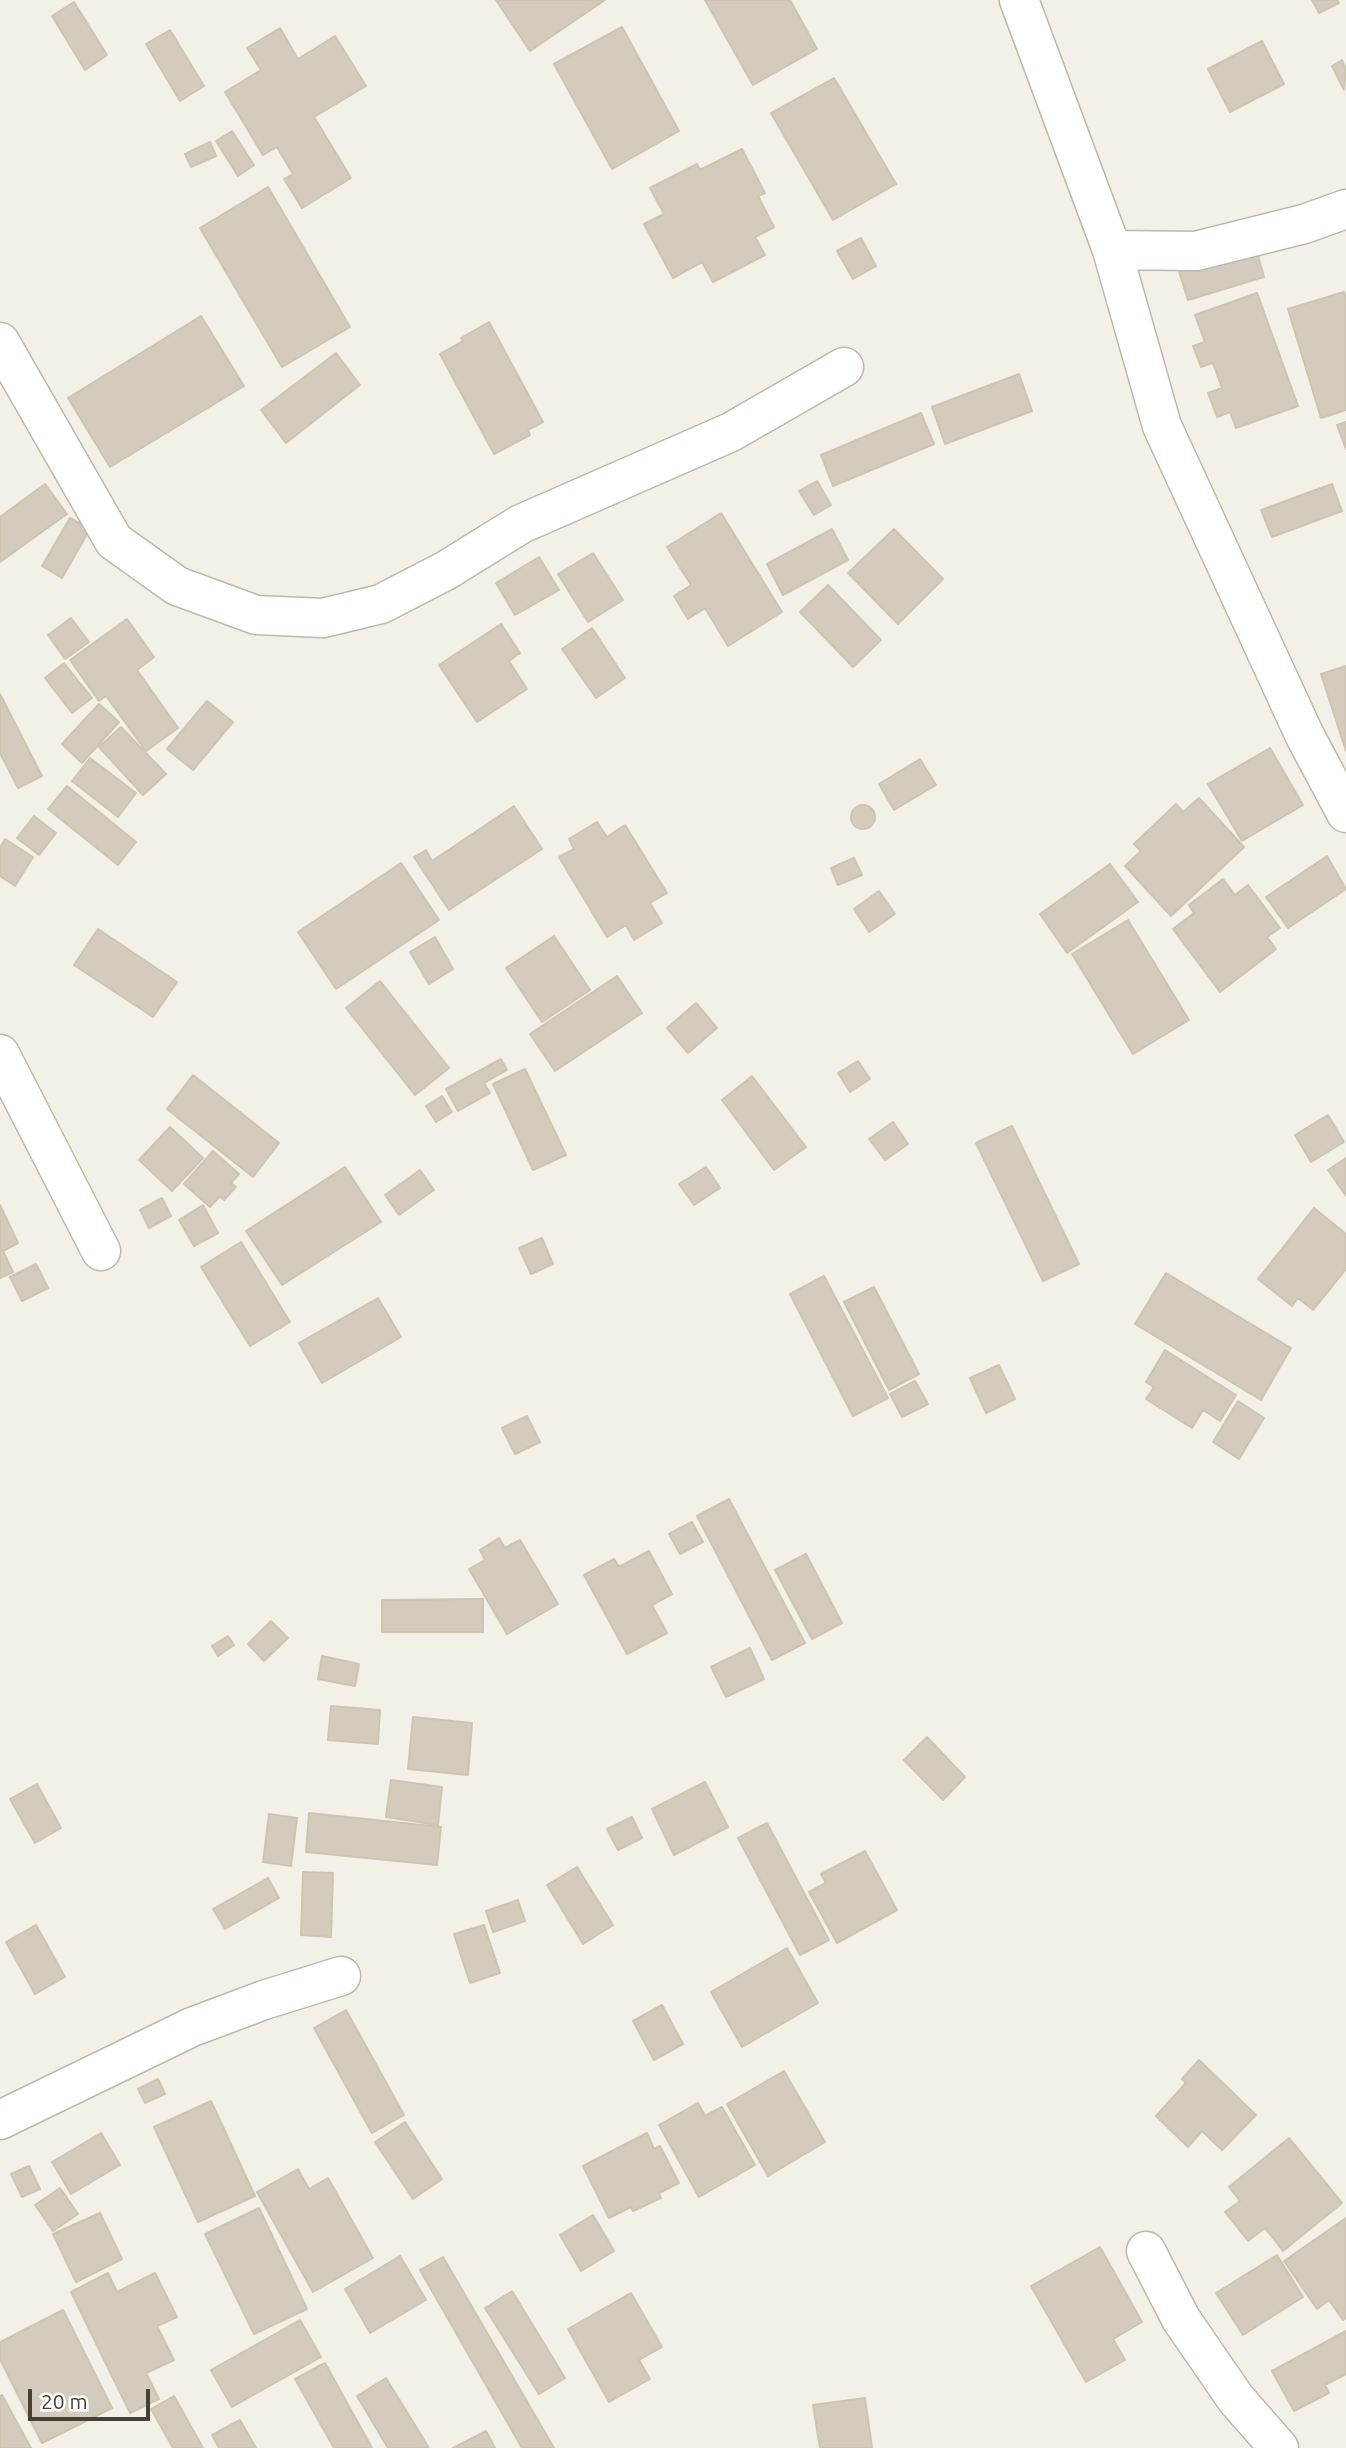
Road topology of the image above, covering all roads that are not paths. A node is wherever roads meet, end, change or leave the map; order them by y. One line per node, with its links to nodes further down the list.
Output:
1 (1019, 0): 3 (street)
2 (1346, 209): 3 (street)
3 (1112, 250): 6 (street)
4 (0, 342): 5 (street)
5 (844, 367)
6 (1346, 813)
7 (0, 1054): 8 (street)
8 (101, 1251)
9 (341, 1976): 10 (street)
10 (0, 2120)
11 (1146, 2251): 12 (street)
12 (1279, 2448)

